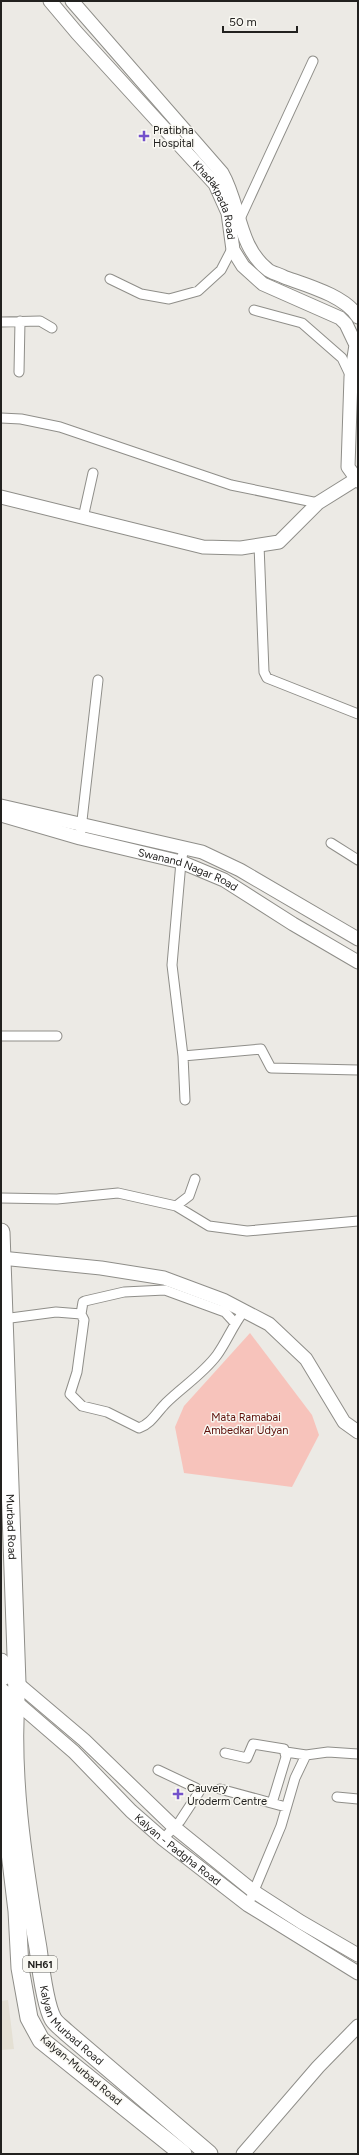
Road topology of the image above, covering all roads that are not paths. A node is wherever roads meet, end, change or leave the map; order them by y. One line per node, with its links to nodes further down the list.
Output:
1 (50, 1): 4 (main road, Khadakpada Road)
2 (72, 1): 3 (main road, Khadakpada Road)
3 (92, 26): 4 (main road); 6 (main road, Khadakpada Road)
4 (81, 37): 7 (main road, Khadakpada Road)
5 (313, 60): 8 (street)
6 (189, 135): 7 (main road); 8 (main road, Khadakpada Road)
7 (179, 145): 9 (main road, Khadakpada Road)
8 (239, 219): 9 (street); 12 (main road, Khadakpada Road)
9 (233, 250): 10 (street); 13 (main road, Khadakpada Road)
10 (110, 279)
11 (254, 310): 18 (street)
12 (358, 317): 13 (street)
13 (340, 318): 18 (main road)
14 (20, 321): 15 (street); 16 (street); 17 (street)
15 (1, 322)
16 (52, 328)
17 (19, 372)
18 (354, 379): 20 (main road)
19 (1, 418): 24 (street)
20 (353, 450): 22 (main road)
21 (93, 474): 25 (street)
22 (357, 480): 24 (main road)
23 (1, 497): 25 (main road)
24 (318, 504): 26 (main road)
25 (83, 518): 26 (main road)
26 (259, 545): 28 (street)
27 (98, 680): 31 (street)
28 (358, 714)
29 (1, 806): 31 (main road, Swanand Nagar Road)
30 (1, 815): 32 (main road, Swanand Nagar Road)
31 (82, 824): 32 (street); 33 (main road, Swanand Nagar Road)
32 (80, 838): 33 (main road, Swanand Nagar Road)
33 (120, 840): 35 (main road, Swanand Nagar Road); 37 (main road, Swanand Nagar Road)
34 (331, 843): 36 (street)
35 (184, 848): 37 (street); 38 (main road, Swanand Nagar Road)
36 (358, 860)
37 (181, 862): 39 (main road, Swanand Nagar Road); 44 (street)
38 (230, 865): 39 (main road); 40 (main road, Swanand Nagar Road)
39 (224, 880): 41 (main road, Swanand Nagar Road)
40 (358, 939)
41 (358, 962)
42 (1, 1036): 43 (street)
43 (57, 1036)
44 (184, 1056): 45 (street); 46 (street)
45 (358, 1070)
46 (186, 1100)
47 (195, 1179): 49 (street)
48 (1, 1198): 49 (street)
49 (176, 1206): 50 (street)
50 (358, 1220)
51 (1, 1232): 52 (highway, Murbad Road / NH61)
52 (1, 1250): 53 (main road); 55 (highway, Murbad Road / NH61)
53 (244, 1311): 56 (street); 57 (main road)
54 (81, 1314): 55 (street); 56 (street); 56 (street)
55 (3, 1319): 58 (highway, Murbad Road / NH61)
56 (235, 1323)
57 (358, 1432)
58 (5, 1435): 62 (highway, Murbad Road / NH61)
59 (1, 1662): 60 (highway)
60 (1, 1671): 61 (highway); 62 (main road, Kalyan - Padgha Road)
61 (1, 1678)
62 (17, 1683): 64 (highway, Murbad Road / NH61); 65 (main road, Kalyan - Padgha Road)
63 (1, 1690): 64 (main road)
64 (8, 1701): 66 (main road, Kalyan - Padgha Road); 75 (highway, Kalyan Murbad Road / NH61)
65 (84, 1740): 66 (main road); 78 (main road, Kalyan - Padgha Road)
66 (74, 1752): 79 (main road, Kalyan - Padgha Road)
67 (286, 1752): 68 (street); 70 (street); 76 (street)
68 (225, 1753)
69 (358, 1754): 70 (street)
70 (306, 1755): 77 (street)
71 (158, 1770): 78 (street)
72 (220, 1789): 76 (street)
73 (337, 1797): 74 (street)
74 (358, 1799)
75 (7, 1802): 86 (highway, Kalyan-Murbad Road / NH61); 87 (highway, Kalyan Murbad Road / NH61)
76 (272, 1803): 77 (street)
77 (286, 1807): 80 (street)
78 (174, 1827): 79 (street); 80 (main road, Kalyan - Padgha Road)
79 (163, 1839): 81 (main road, Kalyan - Padgha Road)
80 (253, 1891): 81 (street); 82 (main road, Kalyan - Padgha Road)
81 (248, 1905): 83 (main road, Kalyan - Padgha Road)
82 (358, 1955)
83 (358, 1973)
84 (358, 2026): 85 (main road)
85 (246, 2149): 88 (main road)
86 (183, 2154)
87 (209, 2154)
88 (232, 2154)

